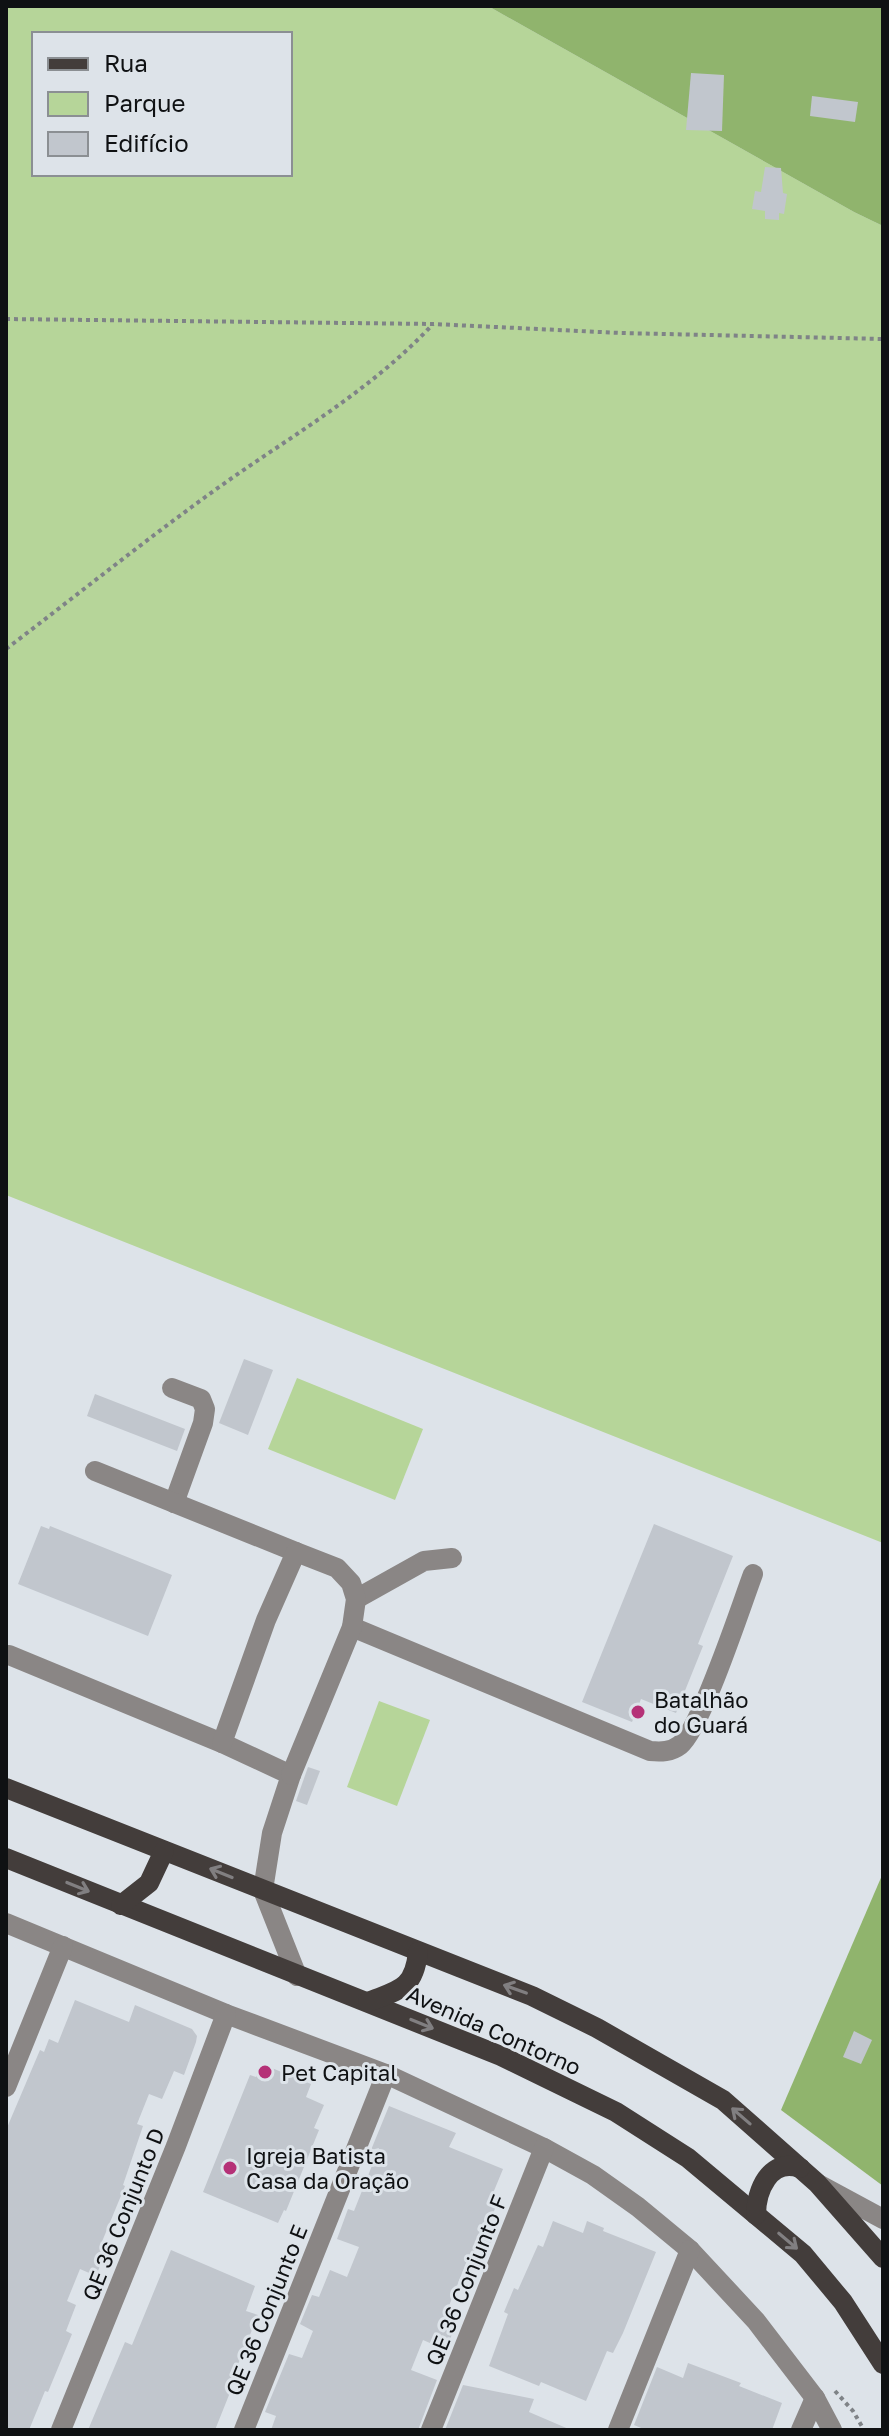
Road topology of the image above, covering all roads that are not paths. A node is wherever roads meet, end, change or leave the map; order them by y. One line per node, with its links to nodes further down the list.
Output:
1 (172, 1388): 3 (street)
2 (95, 1471): 3 (street)
3 (174, 1503): 4 (street)
4 (296, 1552): 7 (street); 10 (street)
5 (452, 1558): 7 (street)
6 (753, 1574): 8 (street)
7 (356, 1599): 8 (street)
8 (352, 1627): 11 (street)
9 (9, 1655): 10 (street)
10 (222, 1743): 11 (street)
11 (291, 1775): 15 (street)
12 (6, 1788): 13 (main road, Avenida Contorno)
13 (164, 1851): 15 (main road, Avenida Contorno, one-way to 13); 16 (main road)
14 (6, 1858): 16 (main road, Avenida Contorno, one-way to 16)
15 (263, 1890): 19 (main road, Avenida Contorno); 20 (street)
16 (121, 1905): 20 (main road, Avenida Contorno)
17 (6, 1923): 18 (street)
18 (63, 1946): 22 (street); 24 (street)
19 (418, 1952): 21 (main road); 26 (main road, Avenida Contorno, one-way to 19)
20 (297, 1976): 21 (main road, Avenida Contorno)
21 (368, 2002): 28 (main road, Avenida Contorno, one-way to 28)
22 (226, 2014): 23 (street); 34 (street, QE 36 Conjunto D)
23 (386, 2074): 25 (street); 35 (street, QE 36 Conjunto E)
24 (6, 2087)
25 (544, 2148): 30 (street); 36 (street, QE 36 Conjunto F)
26 (800, 2168): 27 (main road, Avenida Contorno); 28 (main road)
27 (817, 2183): 29 (street); 31 (main road, Avenida Contorno)
28 (756, 2215): 32 (main road, Avenida Contorno, one-way to 32)
29 (883, 2219)
30 (690, 2250): 33 (street); 37 (street)
31 (883, 2258)
32 (883, 2364)
33 (815, 2398): 38 (street); 39 (street)
34 (61, 2430)
35 (244, 2430)
36 (431, 2430)
37 (618, 2430)
38 (801, 2430)
39 (832, 2430)

